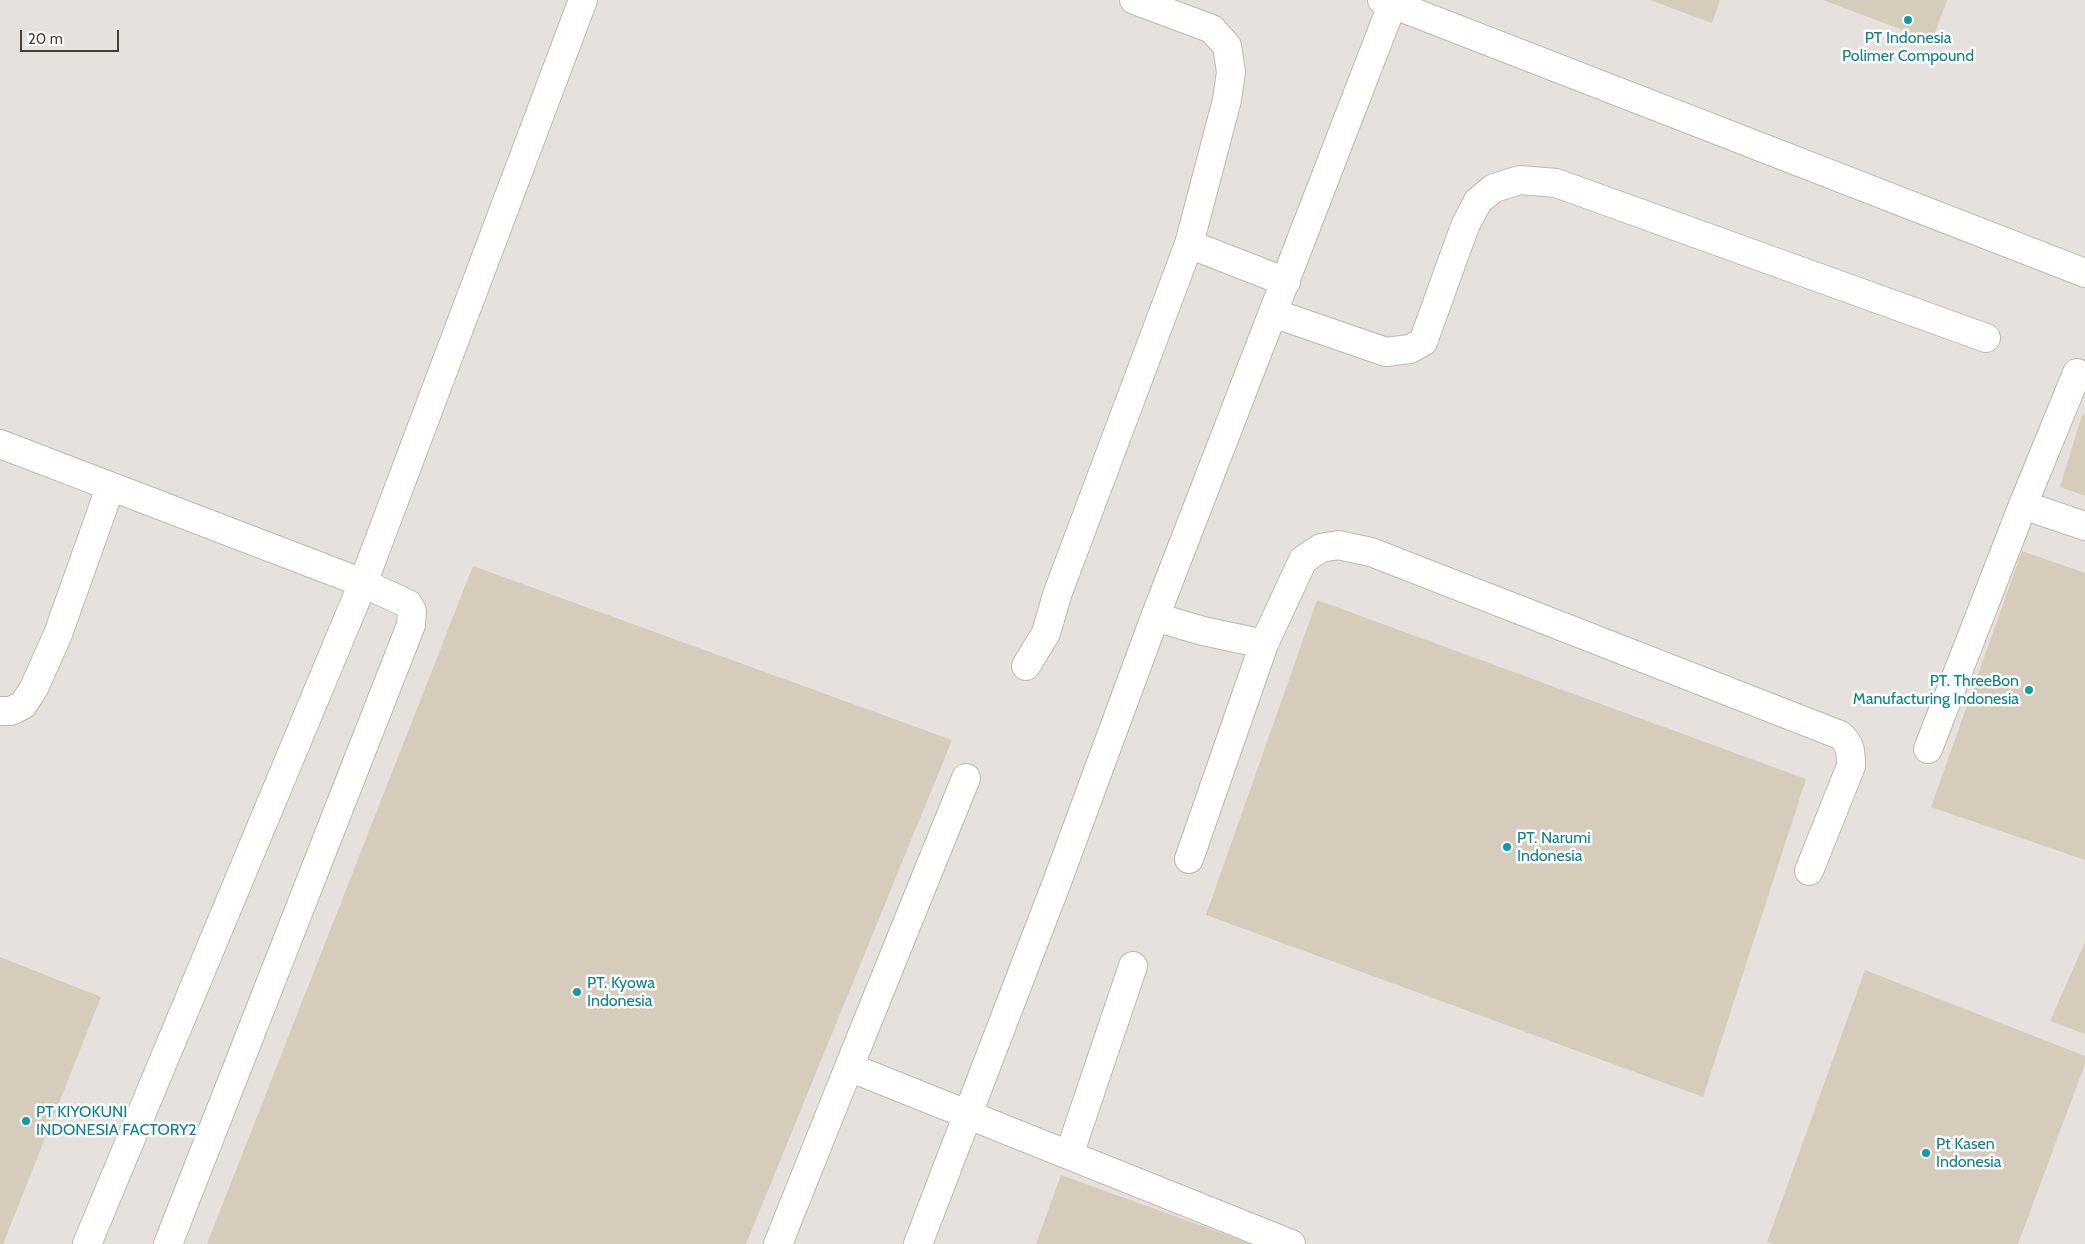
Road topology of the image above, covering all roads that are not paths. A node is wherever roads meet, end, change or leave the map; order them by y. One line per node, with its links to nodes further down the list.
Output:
1 (583, 0): 14 (lane)
2 (1134, 0): 4 (lane)
3 (1390, 1): 5 (lane); 6 (lane)
4 (1189, 244): 6 (lane); 17 (lane)
5 (2085, 274)
6 (1286, 282): 7 (lane)
7 (1274, 314): 8 (lane); 15 (lane)
8 (1986, 338)
9 (2077, 373): 12 (lane)
10 (0, 444): 11 (lane)
11 (110, 488): 14 (lane); 18 (lane)
12 (2023, 505): 13 (lane); 19 (lane)
13 (2085, 526)
14 (363, 582): 27 (lane); 28 (lane)
15 (1155, 617): 16 (lane); 25 (lane)
16 (1264, 644): 21 (lane); 22 (lane)
17 (1026, 666)
18 (0, 711)
19 (1928, 749)
20 (966, 778): 24 (lane)
21 (1189, 859)
22 (1809, 871)
23 (1133, 966): 26 (lane)
24 (849, 1067): 25 (lane); 29 (lane)
25 (968, 1114): 26 (lane); 30 (lane)
26 (1069, 1155): 31 (lane)
27 (87, 1244)
28 (168, 1244)
29 (778, 1244)
30 (918, 1244)
31 (1291, 1244)

